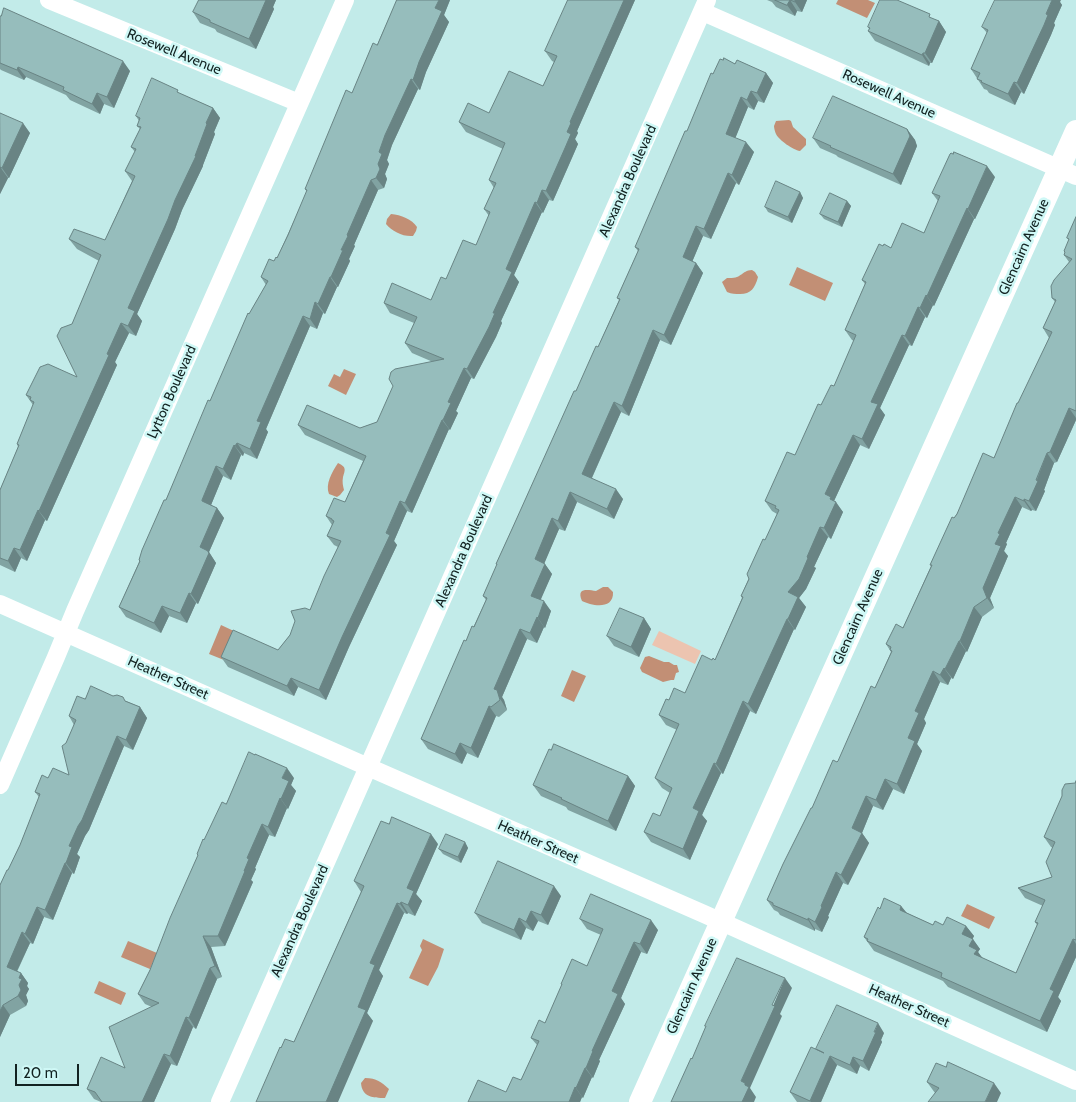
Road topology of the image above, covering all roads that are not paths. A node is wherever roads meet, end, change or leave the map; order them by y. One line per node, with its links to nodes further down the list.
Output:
1 (49, 0): 4 (street, Rosewell Avenue)
2 (344, 0): 4 (street, Lytton Boulevard)
3 (705, 6): 6 (street, Rosewell Avenue); 9 (street, Alexandra Boulevard)
4 (299, 103): 8 (street, Lytton Boulevard)
5 (1076, 132): 6 (street, Glencairn Avenue)
6 (1068, 172): 11 (street, Glencairn Avenue)
7 (0, 604): 8 (street, Heather Street)
8 (66, 634): 9 (street, Heather Street); 10 (street, Lytton Boulevard)
9 (368, 767): 11 (street, Heather Street); 13 (street, Alexandra Boulevard)
10 (0, 785)
11 (722, 922): 12 (street, Heather Street); 14 (street, Glencairn Avenue)
12 (1076, 1081)
13 (220, 1102)
14 (640, 1102)

